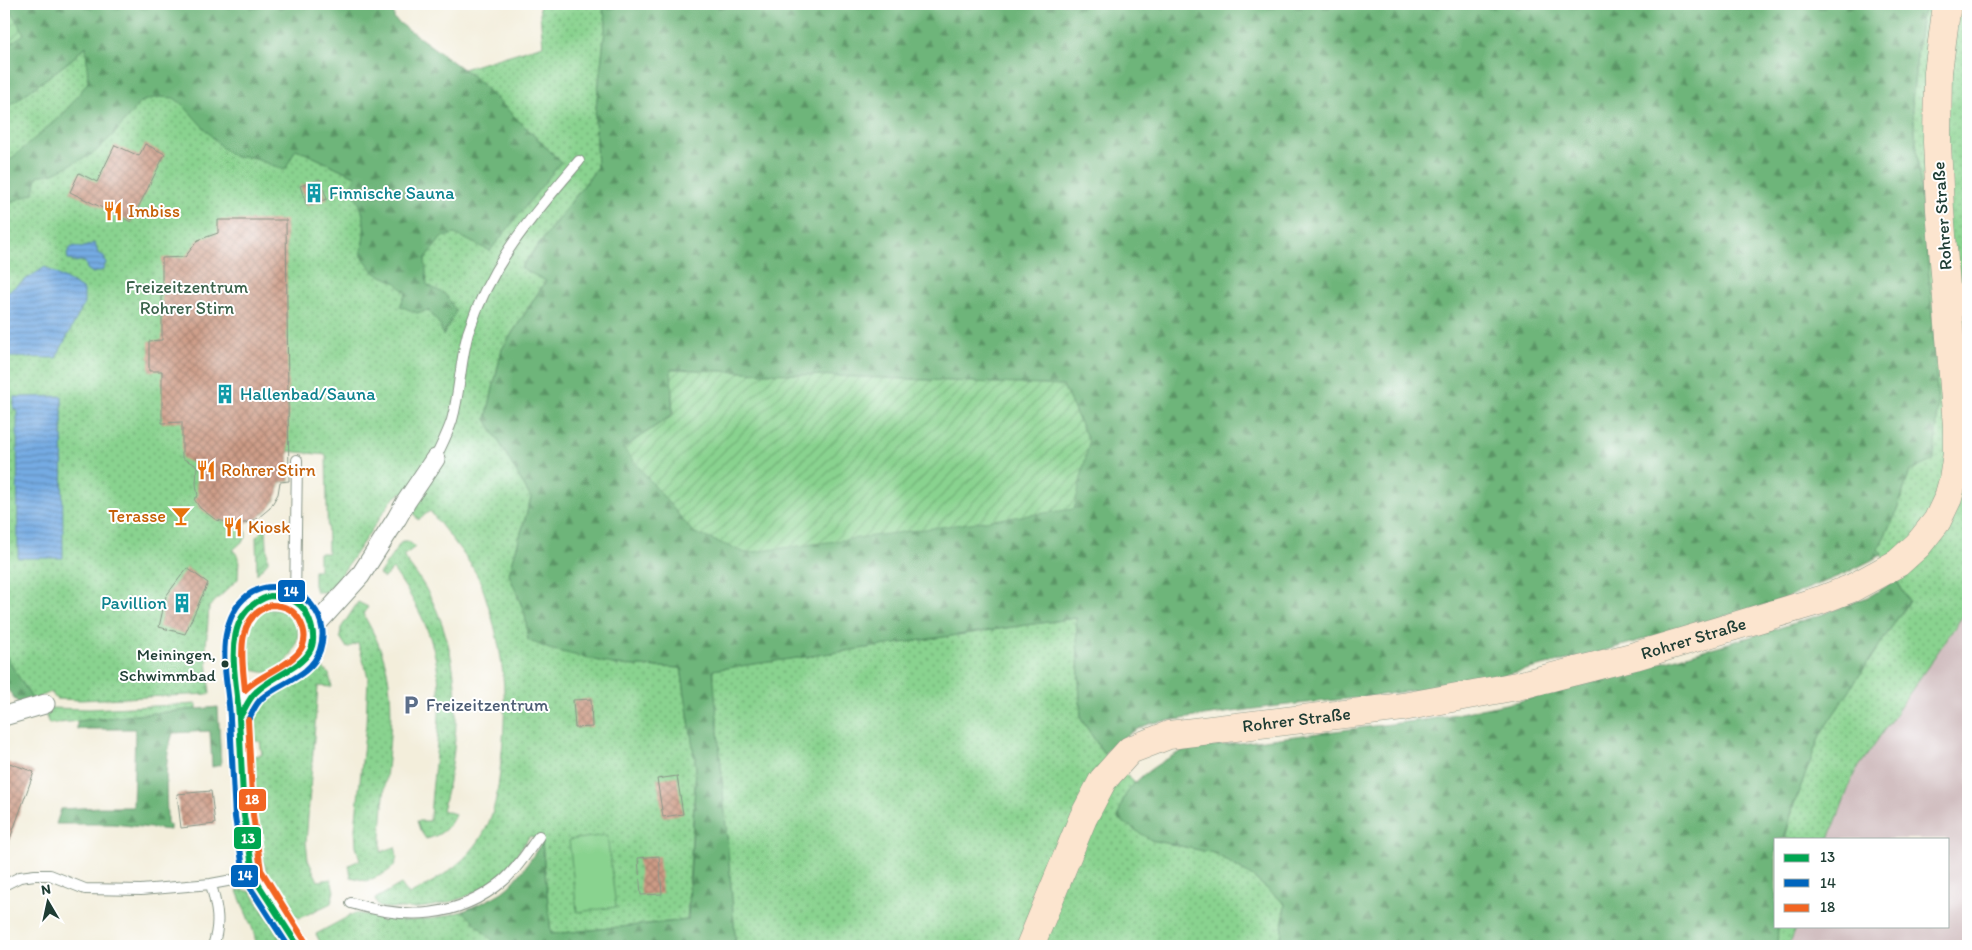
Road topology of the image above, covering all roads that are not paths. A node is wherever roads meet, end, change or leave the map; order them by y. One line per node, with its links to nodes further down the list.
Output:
1 (1947, 4): 17 (main road, Rohrer Straße)
2 (580, 161): 3 (lane)
3 (436, 459): 6 (street)
4 (297, 460): 5 (lane)
5 (296, 602): 6 (street); 9 (street)
6 (313, 628): 9 (street)
7 (45, 704): 8 (street)
8 (4, 716)
9 (239, 718): 11 (street)
10 (539, 836): 14 (lane)
11 (254, 876): 12 (lane); 16 (street)
12 (211, 884): 13 (lane); 15 (lane)
13 (4, 885)
14 (351, 904)
15 (213, 946)
16 (298, 946)
17 (1030, 946)

